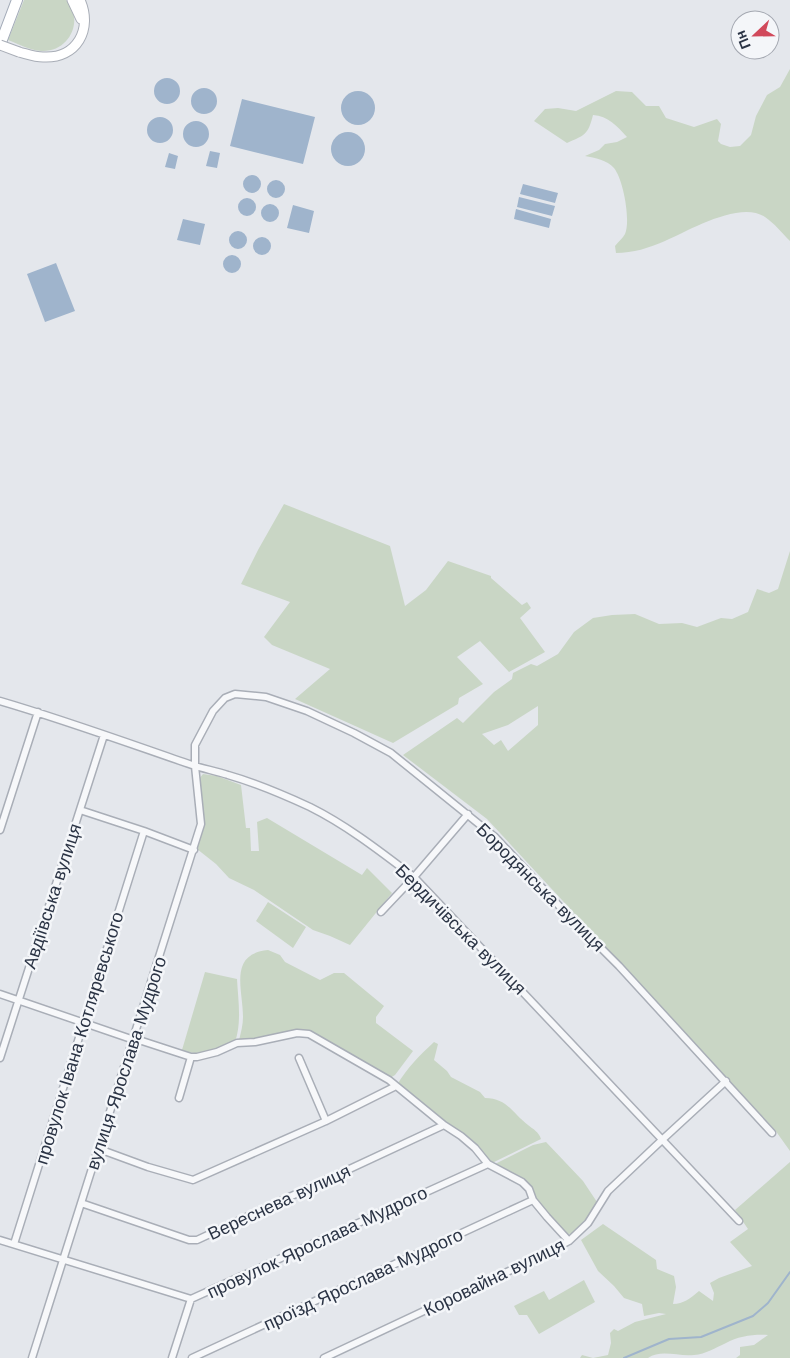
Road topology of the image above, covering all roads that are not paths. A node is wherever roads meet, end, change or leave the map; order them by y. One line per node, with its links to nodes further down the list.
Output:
1 (18, 0): 5 (main road)
2 (72, 0): 4 (main road)
3 (80, 0): 4 (main road)
4 (84, 29): 5 (main road, bridge)
5 (0, 45)
6 (0, 701): 7 (street, Бердичівська вулиця)
7 (38, 712): 8 (street, Бердичівська вулиця); 12 (street)
8 (104, 735): 9 (street, Бердичівська вулиця); 10 (street, Авдіївська вулиця)
9 (195, 766): 11 (street, Бородянська вулиця); 14 (street, вулиця Ярослава Мудрого); 15 (street, Бердичівська вулиця)
10 (80, 810): 13 (street); 18 (street, Авдіївська вулиця)
11 (468, 814): 15 (street); 24 (street, Бородянська вулиця)
12 (0, 830)
13 (144, 831): 14 (street); 19 (street, провулок Івана Котляревського)
14 (194, 850): 20 (street, вулиця Ярослава Мудрого)
15 (414, 877): 16 (street); 30 (street, Бердичівська вулиця)
16 (381, 912)
17 (0, 994): 18 (street)
18 (19, 1000): 19 (street); 22 (street, Авдіївська вулиця)
19 (83, 1022): 20 (street); 38 (street, провулок Івана Котляревського)
20 (134, 1040): 21 (street); 31 (street, вулиця Ярослава Мудрого)
21 (191, 1057): 25 (street); 26 (street)
22 (0, 1058)
23 (299, 1058): 27 (street)
24 (726, 1081): 29 (street, Бородянська вулиця); 30 (street, Коровайна вулиця)
25 (396, 1086): 27 (street); 28 (street)
26 (179, 1098)
27 (326, 1121): 31 (street)
28 (444, 1125): 32 (street); 34 (street, Вереснева вулиця)
29 (772, 1133)
30 (663, 1139): 35 (street, Бердичівська вулиця); 37 (street, Коровайна вулиця)
31 (99, 1148): 34 (street, вулиця Ярослава Мудрого)
32 (488, 1164): 33 (street); 40 (street, провулок Ярослава Мудрого)
33 (533, 1200): 37 (street); 43 (street, проїзд Ярослава Мудрого)
34 (81, 1203): 39 (street, вулиця Ярослава Мудрого)
35 (739, 1221)
36 (0, 1240): 38 (street, провулок Ярослава Мудрого)
37 (569, 1241): 44 (street, Коровайна вулиця)
38 (14, 1244): 39 (street, провулок Ярослава Мудрого)
39 (63, 1260): 40 (street, провулок Ярослава Мудрого); 41 (street, вулиця Ярослава Мудрого)
40 (191, 1300): 42 (street)
41 (32, 1358)
42 (172, 1358)
43 (192, 1358)
44 (324, 1358)

